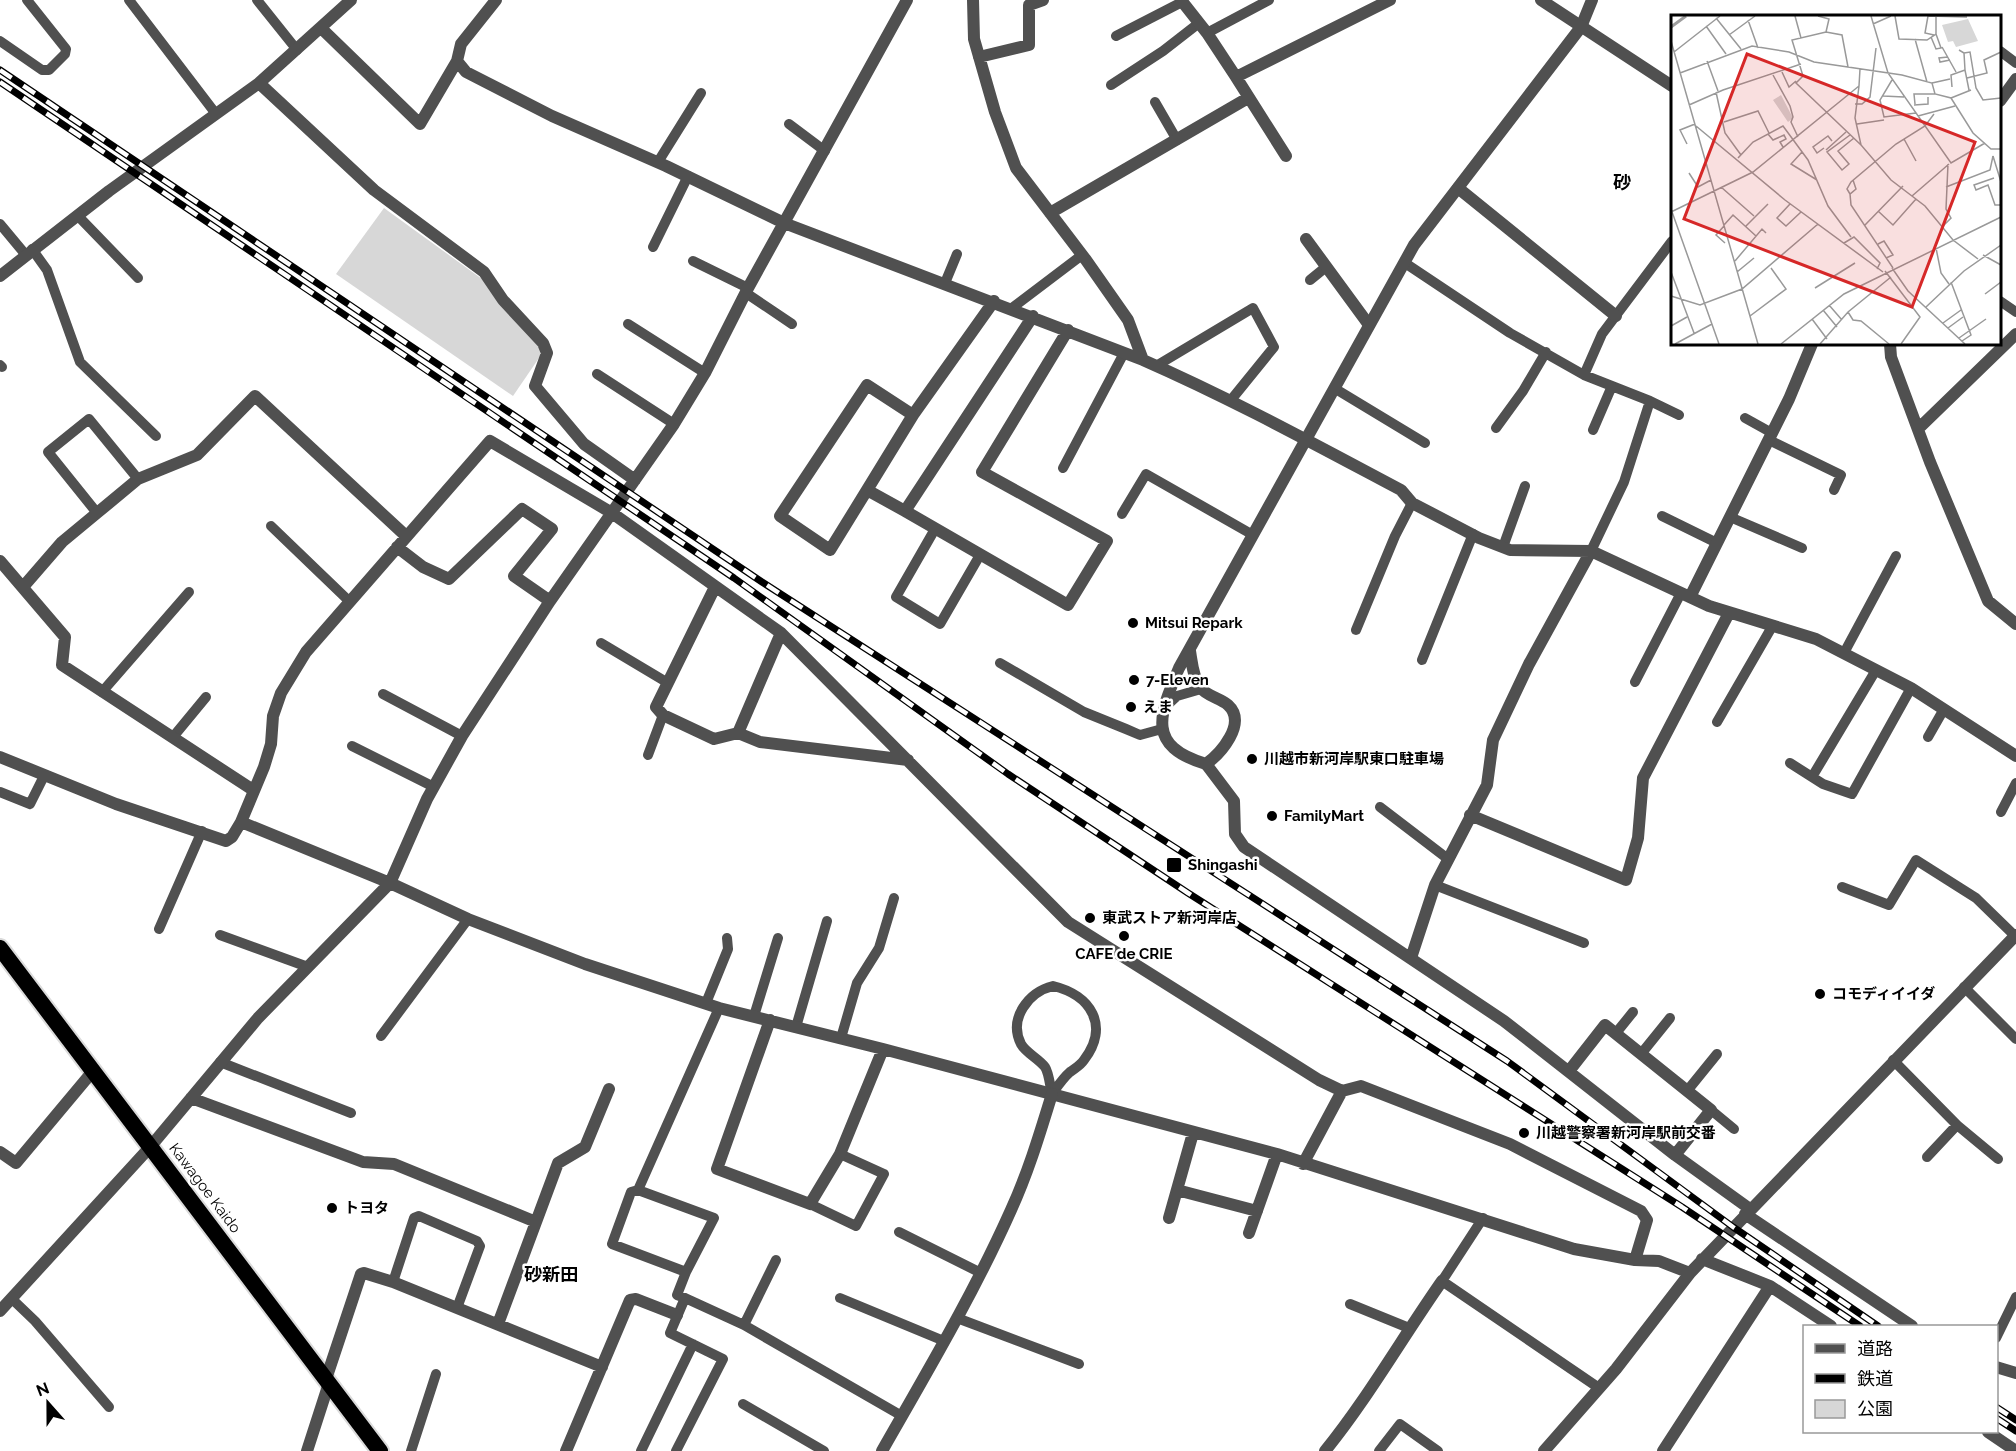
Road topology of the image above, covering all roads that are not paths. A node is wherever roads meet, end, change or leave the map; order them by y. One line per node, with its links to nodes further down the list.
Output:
1 (27, 0): 19 (lane)
2 (129, 0): 34 (lane)
3 (257, 0): 20 (lane)
4 (351, 0): 16 (street)
5 (496, 0): 23 (street)
6 (907, 0): 37 (street)
7 (973, 0): 22 (street)
8 (1043, 0): 22 (street)
9 (1390, 0): 25 (street)
10 (1541, 0): 15 (street)
11 (1592, 0): 15 (street)
12 (1181, 1): 14 (street); 18 (lane)
13 (1262, 2): 17 (lane)
14 (1199, 23): 17 (street); 28 (lane)
15 (1581, 27): 29 (street); 41 (street)
16 (321, 28): 20 (street); 23 (street)
17 (1207, 33): 25 (street)
18 (1116, 36)
19 (0, 41)
20 (297, 50): 27 (street)
21 (2001, 52): 24 (lane)
22 (980, 57): 42 (street)
23 (457, 61): 39 (street)
24 (2016, 63)
25 (1236, 77): 31 (street)
26 (2016, 79): 32 (street)
27 (260, 83): 34 (street); 97 (street)
28 (1111, 85)
29 (1671, 85)
30 (701, 93): 39 (lane)
31 (1248, 98): 36 (street); 38 (street)
32 (2001, 100)
33 (1155, 102): 36 (lane)
34 (216, 114): 43 (street)
35 (789, 124): 37 (lane)
36 (1178, 140): 42 (street)
37 (825, 151): 44 (street)
38 (1286, 156)
39 (658, 162): 40 (street)
40 (688, 176): 44 (street); 48 (lane)
41 (1458, 188): 53 (street); 65 (street)
42 (1050, 213): 51 (street)
43 (79, 217): 49 (street); 56 (lane)
44 (784, 223): 58 (street); 59 (street)
45 (0, 224): 49 (lane)
46 (1306, 239): 54 (street)
47 (1671, 242): 65 (lane)
48 (653, 247)
49 (29, 252): 55 (street); 91 (lane)
50 (957, 254): 58 (lane)
51 (1082, 255): 62 (lane); 75 (street)
52 (693, 261): 59 (lane)
53 (1405, 262): 68 (street); 73 (lane)
54 (1326, 267): 57 (lane); 68 (street)
55 (0, 276)
56 (138, 278)
57 (1310, 280)
58 (945, 283): 60 (street)
59 (747, 290): 67 (lane); 77 (street)
60 (994, 301): 62 (street); 84 (street)
61 (2001, 302): 63 (lane)
62 (1012, 308): 64 (street)
63 (2016, 312)
64 (1033, 316): 69 (street); 102 (street)
65 (1616, 316): 79 (lane)
66 (628, 324): 77 (lane)
67 (792, 324)
68 (1369, 325): 81 (street)
69 (1068, 330): 74 (street); 118 (street)
70 (2016, 334): 89 (street)
71 (1812, 345): 92 (street)
72 (1890, 345): 89 (street)
73 (1546, 352): 79 (lane); 88 (lane)
74 (1124, 353): 75 (street); 95 (lane)
75 (1143, 360): 76 (street)
76 (1156, 366): 82 (street); 82 (lane)
77 (705, 373): 87 (street)
78 (597, 374): 87 (lane)
79 (1584, 375): 80 (lane)
80 (1612, 386): 83 (lane); 90 (lane)
81 (1334, 388): 93 (street); 94 (lane)
82 (1231, 400): 93 (street)
83 (1650, 401): 85 (lane); 117 (lane)
84 (913, 415): 99 (street); 99 (street)
85 (1679, 416)
86 (1745, 418): 92 (lane)
87 (674, 424): 97 (street)
88 (1496, 428)
89 (1918, 429): 128 (street)
90 (1593, 430)
91 (156, 436)
92 (1770, 436): 100 (lane); 107 (street)
93 (1305, 439): 101 (street); 112 (street)
94 (1425, 443)
95 (1063, 468)
96 (138, 479): 103 (street); 103 (lane); 111 (street)
97 (635, 480): 104 (street)
98 (1525, 486): 115 (lane)
99 (867, 490): 102 (street)
100 (1834, 490)
101 (1412, 503): 110 (street); 130 (lane)
102 (905, 511): 109 (street)
103 (97, 513): 121 (street)
104 (612, 513): 111 (street); 122 (street); 126 (street)
105 (1122, 514): 112 (lane)
106 (1662, 516): 113 (lane)
107 (1730, 518): 113 (street); 116 (lane)
108 (271, 526): 125 (lane)
109 (935, 529): 118 (street); 118 (lane)
110 (1473, 534): 115 (street); 135 (lane)
111 (406, 536): 114 (street)
112 (1253, 536): 133 (street)
113 (1717, 543): 124 (street)
114 (397, 547): 125 (street); 126 (street)
115 (1503, 547): 117 (street)
116 (1802, 548)
117 (1591, 551): 124 (street); 169 (street)
118 (980, 555)
119 (1896, 556): 134 (lane)
120 (0, 561): 121 (street)
121 (22, 587): 142 (street)
122 (715, 587): 131 (street); 139 (street)
123 (189, 592): 142 (lane)
124 (1686, 595): 127 (street); 138 (lane)
125 (349, 601): 165 (street)
126 (550, 601): 151 (street)
127 (1729, 613): 129 (street); 169 (street)
128 (2016, 624)
129 (1773, 625): 134 (street); 148 (lane)
130 (1356, 630)
131 (781, 633): 150 (street); 158 (street)
132 (601, 643): 139 (lane)
133 (1190, 651): 141 (street); 145 (street)
134 (1844, 653): 137 (street)
135 (1422, 660)
136 (1000, 663): 149 (lane)
137 (1876, 670): 140 (street); 162 (lane)
138 (1635, 682)
139 (668, 683): 147 (street)
140 (1911, 688): 146 (street); 162 (lane)
141 (1201, 690): 145 (lane); 160 (street)
142 (102, 692): 152 (street)
143 (383, 694): 151 (lane)
144 (206, 697): 152 (lane)
145 (1164, 708): 149 (street)
146 (1944, 709): 153 (lane); 155 (street)
147 (663, 716): 150 (street); 156 (lane)
148 (1717, 722)
149 (1162, 729): 160 (street)
150 (738, 734): 158 (street)
151 (462, 736): 164 (street)
152 (173, 737): 165 (street)
153 (1928, 737)
154 (352, 746): 164 (lane)
155 (2014, 750)
156 (648, 755)
157 (0, 757): 161 (street)
158 (908, 760): 209 (street)
159 (1790, 763): 162 (lane)
160 (1206, 764): 186 (street)
161 (44, 776): 166 (lane); 171 (street)
162 (1812, 777)
163 (2016, 783): 168 (lane)
164 (434, 787): 173 (street)
165 (253, 790): 170 (street)
166 (0, 792)
167 (1380, 807): 172 (lane)
168 (2001, 812)
169 (1470, 815): 172 (street)
170 (241, 822): 171 (street); 173 (street)
171 (202, 831): 179 (lane)
172 (1448, 859): 174 (street)
173 (390, 883): 177 (street); 187 (street)
174 (1435, 885): 184 (lane); 186 (street)
175 (1842, 887): 181 (lane)
176 (894, 898): 198 (lane)
177 (468, 919): 189 (street); 197 (lane)
178 (827, 921): 195 (lane)
179 (159, 929)
180 (220, 935): 187 (lane)
181 (2015, 935): 188 (street)
182 (727, 938): 189 (lane)
183 (778, 938): 192 (lane)
184 (1584, 943)
185 (0, 948): 205 (highway, Kawagoe Kaido)
186 (1411, 958): 206 (street)
187 (308, 967): 204 (street)
188 (1964, 987): 199 (lane); 203 (street)
189 (706, 1003): 190 (street)
190 (720, 1008): 192 (street); 225 (lane)
191 (1633, 1012): 196 (lane)
192 (754, 1016): 194 (street)
193 (1670, 1018): 201 (lane)
194 (770, 1020): 195 (street); 227 (street)
195 (796, 1027): 198 (street)
196 (1616, 1033): 201 (street); 206 (street)
197 (381, 1036)
198 (841, 1038): 200 (street)
199 (2016, 1039)
200 (883, 1049): 210 (street); 219 (street)
201 (1641, 1054): 208 (street)
202 (1717, 1054): 208 (lane)
203 (1893, 1060): 214 (lane); 229 (street)
204 (220, 1062): 211 (street); 213 (lane)
205 (93, 1071): 217 (highway, Kawagoe Kaido); 218 (street)
206 (1569, 1071): 221 (street)
207 (609, 1089): 232 (street)
208 (1687, 1090): 212 (street)
209 (1342, 1091): 224 (street); 236 (street)
210 (1052, 1094): 210 (lane); 216 (street); 240 (street)
211 (191, 1098): 217 (street); 232 (street)
212 (1711, 1110): 215 (lane); 221 (street)
213 (351, 1113)
214 (1957, 1125): 222 (lane); 223 (lane)
215 (1734, 1129)
216 (1194, 1133): 220 (street); 226 (street)
217 (151, 1146): 247 (street); 266 (highway, Kawagoe Kaido)
218 (0, 1152)
219 (840, 1154): 227 (street); 227 (lane)
220 (1277, 1154): 224 (street); 228 (street)
221 (1675, 1155): 229 (street)
222 (1927, 1157)
223 (1998, 1159)
224 (1303, 1164): 231 (street)
225 (638, 1190): 238 (lane); 238 (lane)
226 (1177, 1190): 228 (street); 230 (street)
227 (810, 1204)
228 (1257, 1211): 234 (street)
229 (1747, 1212): 237 (street); 256 (street)
230 (1169, 1218)
231 (1484, 1218): 236 (street); 241 (lane)
232 (536, 1222): 253 (street)
233 (898, 1232): 240 (lane)
234 (1249, 1233)
235 (776, 1260): 254 (lane)
236 (1635, 1260): 239 (street)
237 (1702, 1260): 239 (street); 243 (street)
238 (686, 1272): 245 (lane)
239 (1690, 1272): 267 (street)
240 (981, 1273): 252 (street)
241 (1442, 1281): 257 (street); 267 (lane)
242 (393, 1282): 249 (street); 249 (lane); 266 (street)
243 (1770, 1286): 255 (street); 285 (street)
244 (2016, 1297): 258 (lane)
245 (686, 1298): 251 (lane); 254 (lane)
246 (840, 1298): 259 (lane)
247 (12, 1299): 250 (street); 269 (lane)
248 (1350, 1304): 257 (lane)
249 (457, 1308): 253 (street)
250 (0, 1311)
251 (677, 1315): 260 (lane); 262 (street)
252 (957, 1318): 259 (street); 261 (lane)
253 (498, 1323): 262 (street)
254 (744, 1325): 270 (lane)
255 (1829, 1325)
256 (1911, 1325)
257 (1409, 1328): 281 (street)
258 (1998, 1334)
259 (944, 1341): 270 (street)
260 (693, 1344): 277 (lane); 278 (lane)
261 (1079, 1364)
262 (602, 1367): 276 (street)
263 (1998, 1368): 264 (street)
264 (2016, 1373)
265 (436, 1374): 275 (lane)
266 (328, 1381): 273 (street); 274 (highway, Kawagoe Kaido)
267 (1599, 1388): 284 (street)
268 (743, 1404): 279 (lane)
269 (109, 1407)
270 (902, 1416): 280 (street)
271 (1991, 1433): 272 (street)
272 (2016, 1450)
273 (306, 1451)
274 (380, 1451)
275 (411, 1451)
276 (566, 1451)
277 (641, 1451)
278 (676, 1451)
279 (824, 1451)
280 (882, 1451)
281 (1325, 1451)
282 (1379, 1451): 283 (lane)
283 (1438, 1451)
284 (1544, 1451)
285 (1663, 1451)

